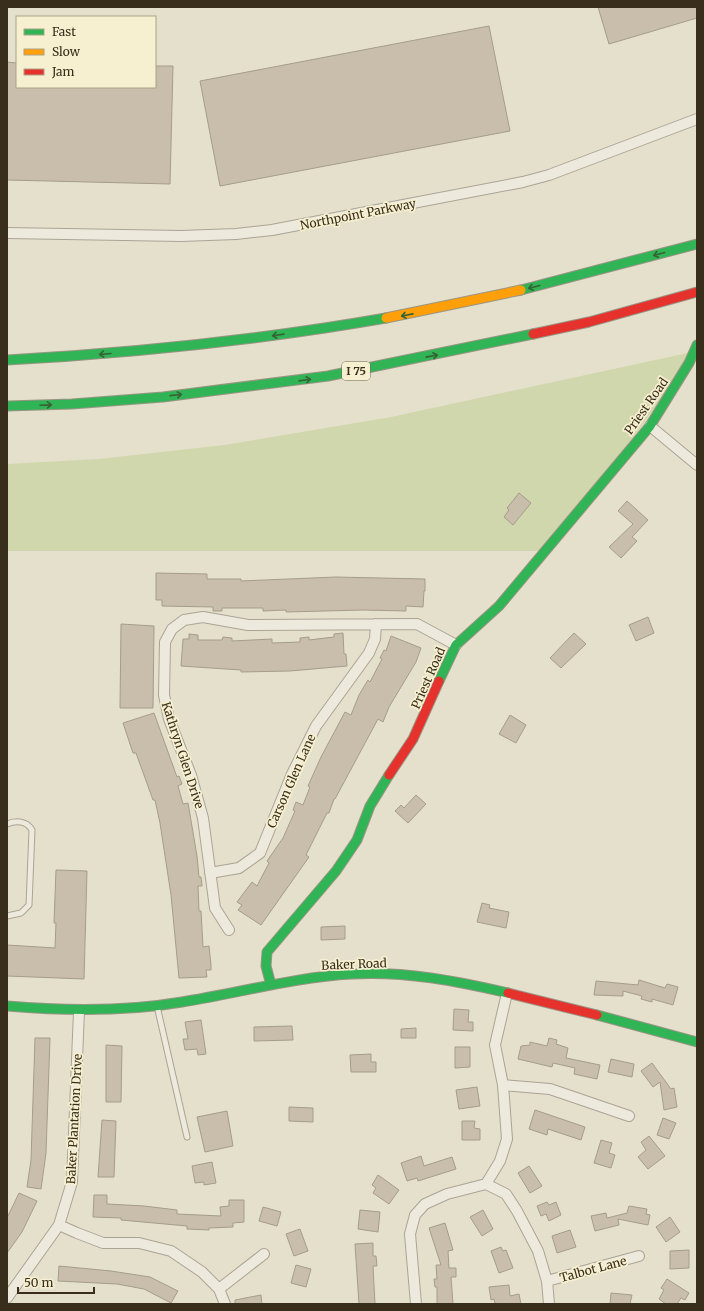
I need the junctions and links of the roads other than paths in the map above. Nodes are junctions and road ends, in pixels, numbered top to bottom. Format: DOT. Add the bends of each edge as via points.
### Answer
graph roads {
  1 [pos="697,119"];
  2 [pos="7,233"];
  3 [pos="697,244"];
  4 [pos="697,292"];
  5 [pos="697,345"];
  6 [pos="7,360"];
  7 [pos="7,406"];
  8 [pos="650,426"];
  9 [pos="697,465"];
  10 [pos="376,624"];
  11 [pos="456,645"];
  12 [pos="7,824"];
  13 [pos="210,873"];
  14 [pos="7,916"];
  15 [pos="229,930"];
  16 [pos="271,985"];
  17 [pos="507,992"];
  18 [pos="156,1005"];
  19 [pos="7,1006"];
  20 [pos="79,1011"];
  21 [pos="697,1042"];
  22 [pos="503,1085"];
  23 [pos="629,1116"];
  24 [pos="187,1137"];
  25 [pos="486,1184"];
  26 [pos="59,1224"];
  27 [pos="264,1254"];
  28 [pos="639,1256"];
  29 [pos="547,1281"];
  30 [pos="219,1290"];
  31 [pos="7,1298"];
  32 [pos="224,1304"];
  33 [pos="416,1304"];
  34 [pos="549,1304"];
  1 -- 2 [label="street, Northpoint Parkway" via="549,175 523,182 272,230 205,236"];
  3 -- 6 [label="main road, one-way" via="498,296 358,324 152,350"];
  7 -- 4 [label="main road, I 75, one-way" via="162,397 328,376 589,322"];
  5 -- 8 [label="main road, Priest Road" via="689,363"];
  8 -- 9 [label="street"];
  8 -- 11 [label="main road, Priest Road" via="499,606"];
  10 -- 11 [label="street, Kathryn Glen Drive" via="417,624"];
  10 -- 13 [label="street, Carson Glen Lane" via="375,639 369,653 316,726 292,774 260,853 239,868"];
  10 -- 13 [label="street, Kathryn Glen Drive" via="248,625 203,617 184,620 172,629 166,642 164,695 169,719 191,775 203,818"];
  11 -- 16 [label="main road, Priest Road" via="413,739 379,789 357,840 336,871 266,952 266,966"];
  12 -- 14 [label="lane" via="23,823 32,830 29,905 21,913"];
  13 -- 15 [label="street, Kathryn Glen Drive" via="215,908"];
  16 -- 17 [label="main road, Baker Road" via="335,975 378,973 463,983"];
  16 -- 18 [label="main road, Baker Road"];
  17 -- 21 [label="main road, Baker Road"];
  17 -- 22 [label="street" via="495,1046"];
  18 -- 20 [label="main road, Baker Road" via="122,1010"];
  18 -- 24 [label="lane"];
  19 -- 20 [label="main road, Baker Road"];
  20 -- 26 [label="street, Baker Plantation Drive" via="72,1182"];
  22 -- 23 [label="street" via="550,1089"];
  22 -- 25 [label="street" via="507,1139 500,1161"];
  25 -- 29 [label="street" via="506,1194 517,1211 538,1251"];
  25 -- 33 [label="street" via="447,1194 425,1204 415,1215 410,1234"];
  26 -- 30 [label="street" via="76,1234 103,1243 139,1243 171,1251 202,1272"];
  26 -- 31 [label="street, Baker Plantation Drive"];
  27 -- 30 [label="street"];
  28 -- 29 [label="street, Talbot Lane"];
  29 -- 34 [label="street"];
  30 -- 32 [label="street"];
}
